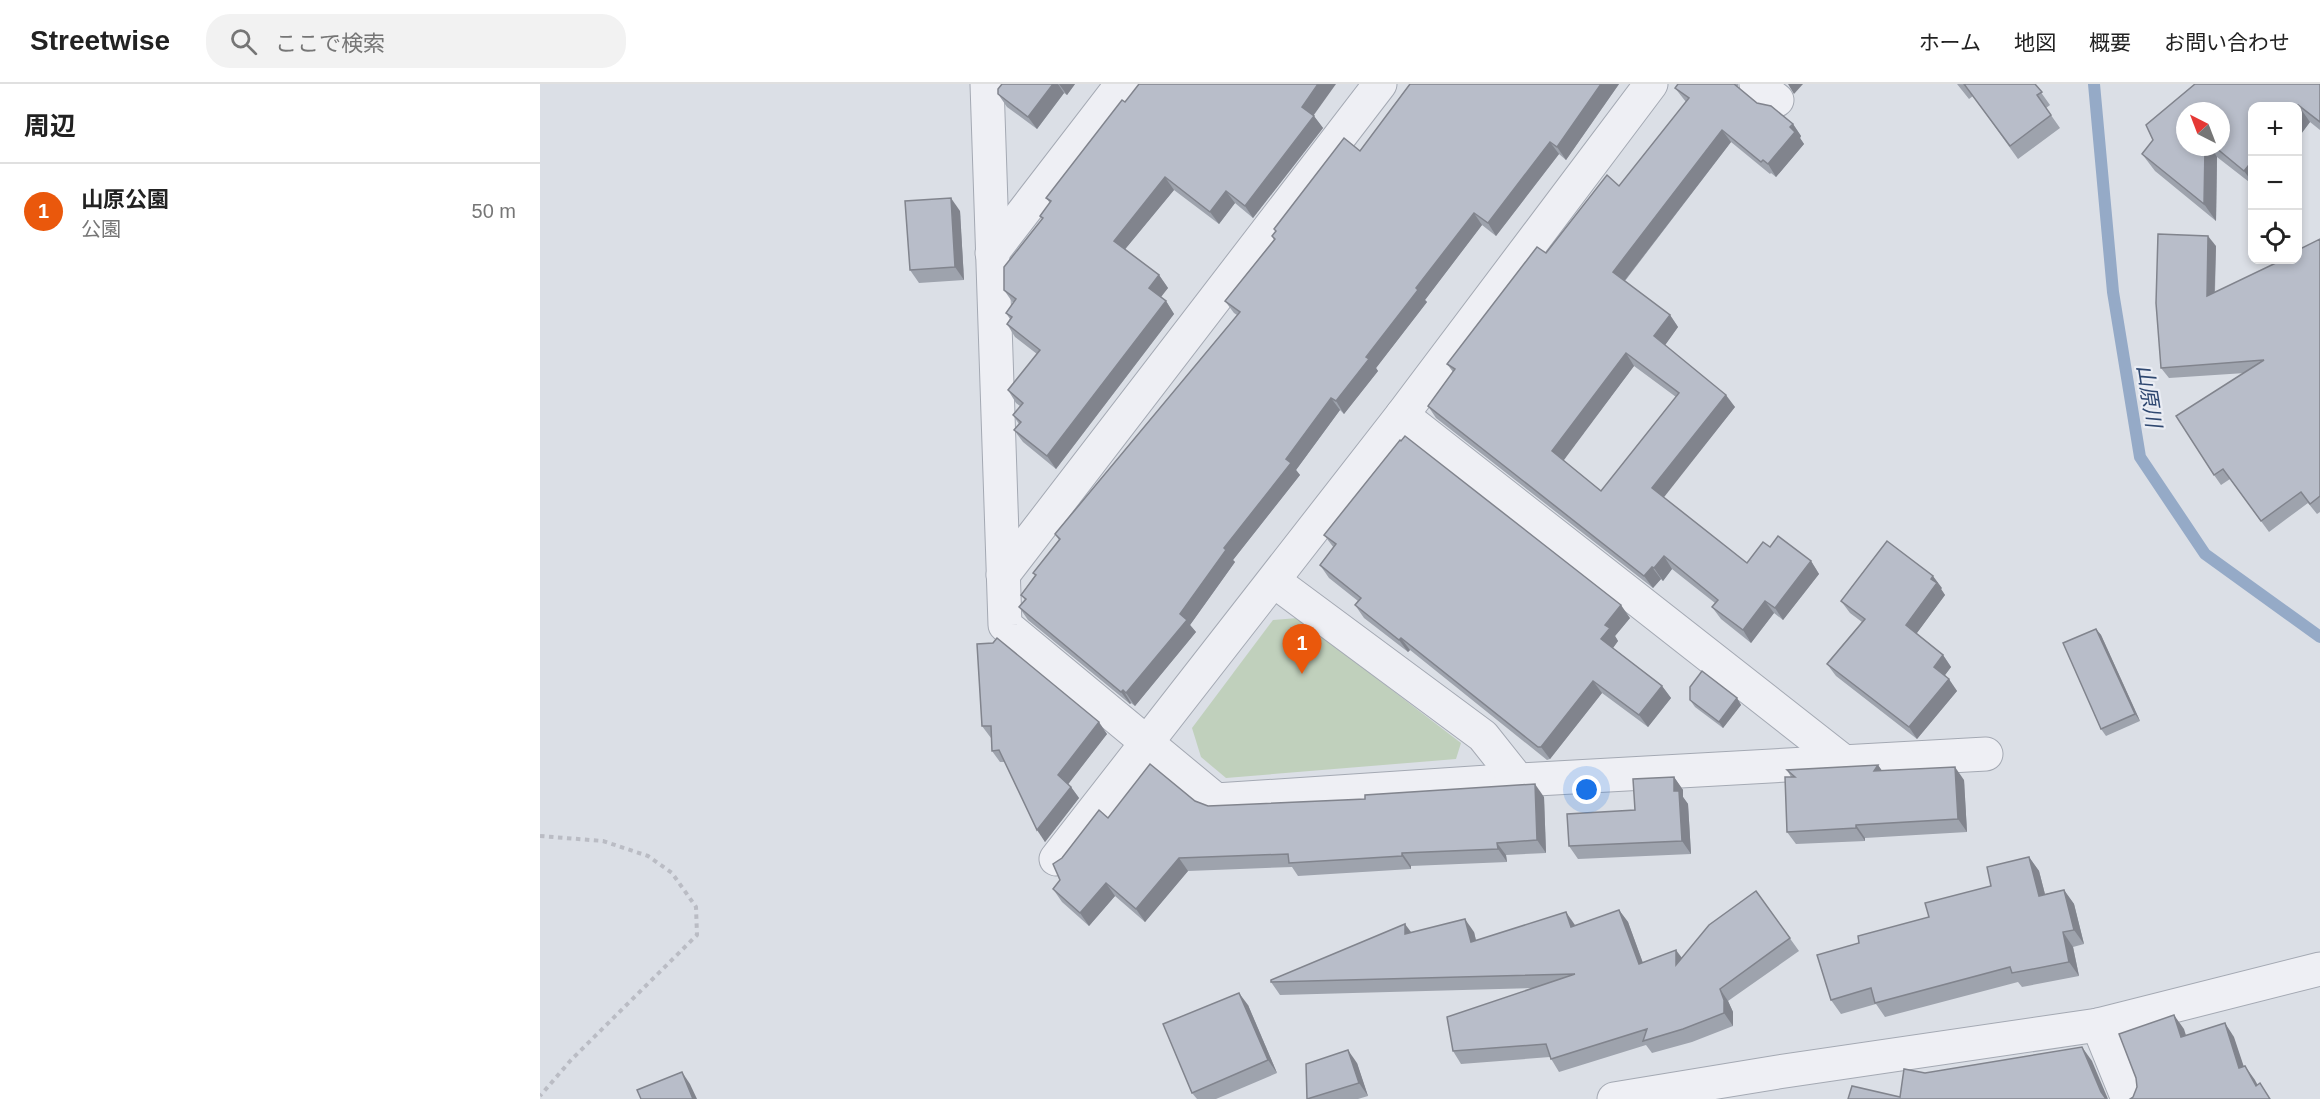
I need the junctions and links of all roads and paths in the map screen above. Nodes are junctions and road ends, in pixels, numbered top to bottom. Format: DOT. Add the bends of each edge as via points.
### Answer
graph roads {
  1 [pos="987,84"];
  2 [pos="1122,84"];
  3 [pos="1380,84"];
  4 [pos="1651,84"];
  5 [pos="992,253"];
  6 [pos="1402,415"];
  7 [pos="1003,575"];
  8 [pos="1274,581"];
  9 [pos="1147,744"];
  10 [pos="1986,754"];
  11 [pos="1843,761"];
  12 [pos="1518,780"];
  13 [pos="540,836"];
  14 [pos="1056,859"];
  15 [pos="2320,969"];
  16 [pos="2098,1025"];
  17 [pos="1774,1085"];
  18 [pos="540,1096"];
  19 [pos="1614,1099"];
  20 [pos="2128,1099"];
  1 -- 5 [label="street"];
  2 -- 5 [label="street"];
  3 -- 7 [label="street"];
  4 -- 6 [label="street"];
  5 -- 7 [label="street"];
  6 -- 8 [label="street"];
  6 -- 11 [label="street"];
  7 -- 9 [label="street" via="1005,626"];
  8 -- 9 [label="street"];
  8 -- 12 [label="street" via="1484,736"];
  9 -- 12 [label="street" via="1216,800"];
  9 -- 14 [label="street"];
  10 -- 11 [label="street"];
  11 -- 12 [label="street"];
  13 -- 18 [label="path" via="603,841 648,855 672,873 696,907 697,935"];
  15 -- 16 [label="street"];
  16 -- 17 [label="street"];
  16 -- 20 [label="street"];
  17 -- 19 [label="street"];
}
